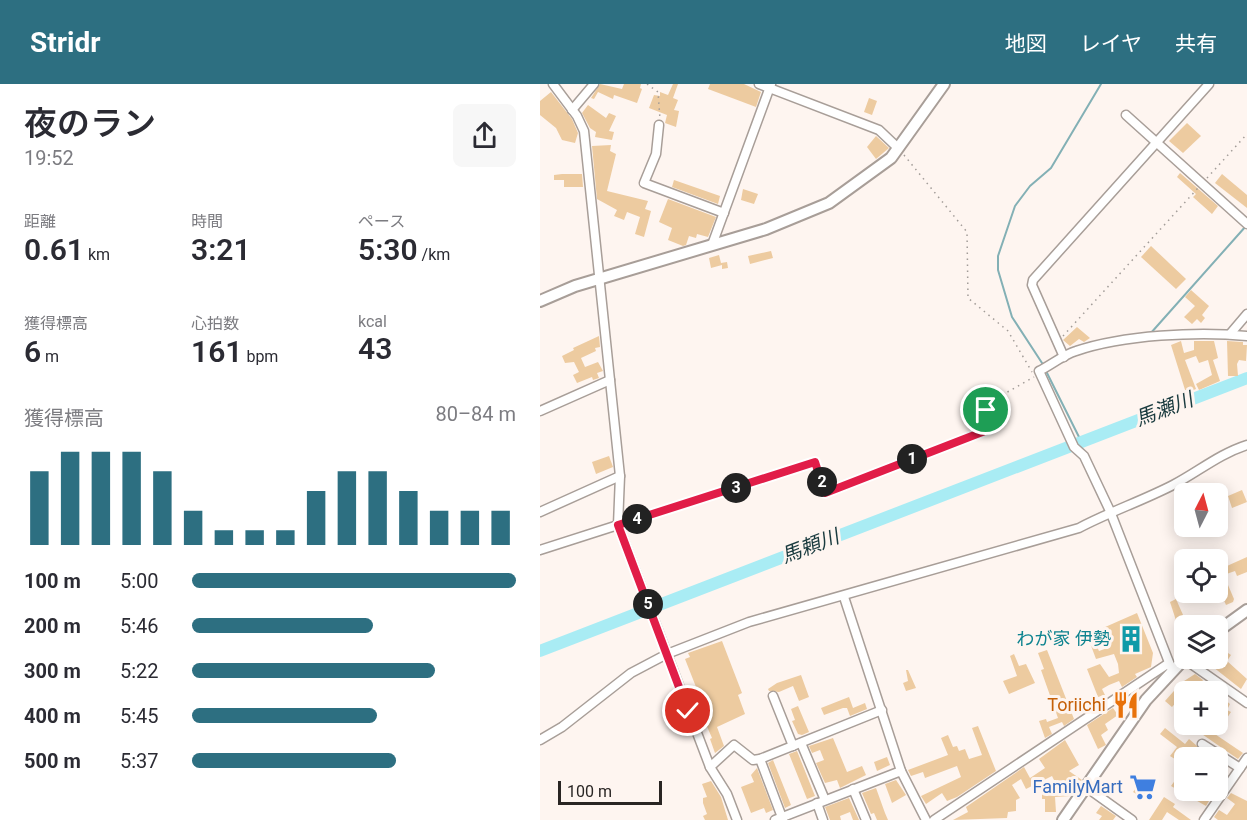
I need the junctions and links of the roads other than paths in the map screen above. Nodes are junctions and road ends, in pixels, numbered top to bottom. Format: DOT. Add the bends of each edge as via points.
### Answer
graph roads {
  1 [pos="553,84"];
  2 [pos="594,84"];
  3 [pos="759,84"];
  4 [pos="944,84"];
  5 [pos="1209,84"];
  6 [pos="770,86"];
  7 [pos="573,110"];
  8 [pos="1126,116"];
  9 [pos="659,125"];
  10 [pos="1156,142"];
  11 [pos="898,148"];
  12 [pos="724,213"];
  13 [pos="1247,224"];
  14 [pos="712,245"];
  15 [pos="600,278"];
  16 [pos="540,301"];
  17 [pos="1247,314"];
  18 [pos="1230,334"];
  19 [pos="1247,336"];
  20 [pos="1064,357"];
  21 [pos="610,380"];
  22 [pos="540,411"];
  23 [pos="1247,445"];
  24 [pos="620,476"];
  25 [pos="1110,511"];
  26 [pos="540,512"];
  27 [pos="618,525"];
  28 [pos="540,550"];
  29 [pos="844,597"];
  30 [pos="1247,610"];
  31 [pos="1228,624"];
  32 [pos="667,654"];
  33 [pos="1174,665"];
  34 [pos="1171,667"];
  35 [pos="1198,669"];
  36 [pos="773,696"];
  37 [pos="1247,703"];
  38 [pos="882,710"];
  39 [pos="540,740"];
  40 [pos="797,744"];
  41 [pos="1202,744"];
  42 [pos="760,759"];
  43 [pos="1245,763"];
  44 [pos="710,767"];
  45 [pos="901,771"];
  46 [pos="1086,787"];
  47 [pos="853,789"];
  48 [pos="821,802"];
  49 [pos="780,819"];
  50 [pos="737,820"];
  51 [pos="823,820"];
  52 [pos="866,820"];
  53 [pos="926,820"];
  54 [pos="934,820"];
  55 [pos="1063,820"];
  56 [pos="1132,820"];
  57 [pos="1205,820"];
  1 -- 7 [label="street"];
  2 -- 7 [label="street"];
  3 -- 6 [label="street"];
  4 -- 11 [label="street"];
  5 -- 10 [label="street"];
  6 -- 11 [label="street" via="879,130"];
  6 -- 12 [label="street"];
  7 -- 15 [label="street" via="584,131"];
  8 -- 10 [label="street"];
  9 -- 12 [label="street" via="656,154 644,183"];
  10 -- 13 [label="street"];
  10 -- 20 [label="street" via="1033,280"];
  11 -- 14 [label="street" via="872,174 829,203 773,227"];
  12 -- 14 [label="street"];
  14 -- 15 [label="street"];
  15 -- 16 [label="street"];
  15 -- 21 [label="street"];
  17 -- 18 [label="street"];
  18 -- 19 [label="street"];
  18 -- 20 [label="street" via="1211,332 1121,342 1075,351"];
  20 -- 25 [label="street" via="1039,371 1074,447 1084,456"];
  21 -- 22 [label="street"];
  21 -- 24 [label="street"];
  23 -- 25 [label="street" via="1214,459 1173,485"];
  24 -- 26 [label="street"];
  24 -- 27 [label="street"];
  25 -- 29 [label="street" via="1079,528 1046,539"];
  25 -- 34 [label="street"];
  27 -- 28 [label="street"];
  27 -- 32 [label="street"];
  29 -- 32 [label="street" via="749,622"];
  29 -- 38 [label="street"];
  30 -- 31 [label="street"];
  32 -- 39 [label="street" via="631,673"];
  32 -- 44 [label="street"];
  33 -- 34 [label="street"];
  34 -- 46 [label="street"];
  34 -- 54 [label="street"];
  35 -- 37 [label="street"];
  36 -- 40 [label="street"];
  38 -- 40 [label="street"];
  38 -- 45 [label="street"];
  40 -- 42 [label="street"];
  40 -- 48 [label="street"];
  41 -- 43 [label="street"];
  42 -- 44 [label="street" via="753,760 734,745"];
  42 -- 49 [label="street"];
  43 -- 57 [label="street"];
  44 -- 50 [label="street"];
  45 -- 47 [label="street"];
  45 -- 53 [label="street"];
  46 -- 55 [label="street"];
  46 -- 56 [label="street"];
  47 -- 48 [label="street"];
  47 -- 52 [label="street"];
  48 -- 49 [label="street"];
  48 -- 51 [label="street"];
}
